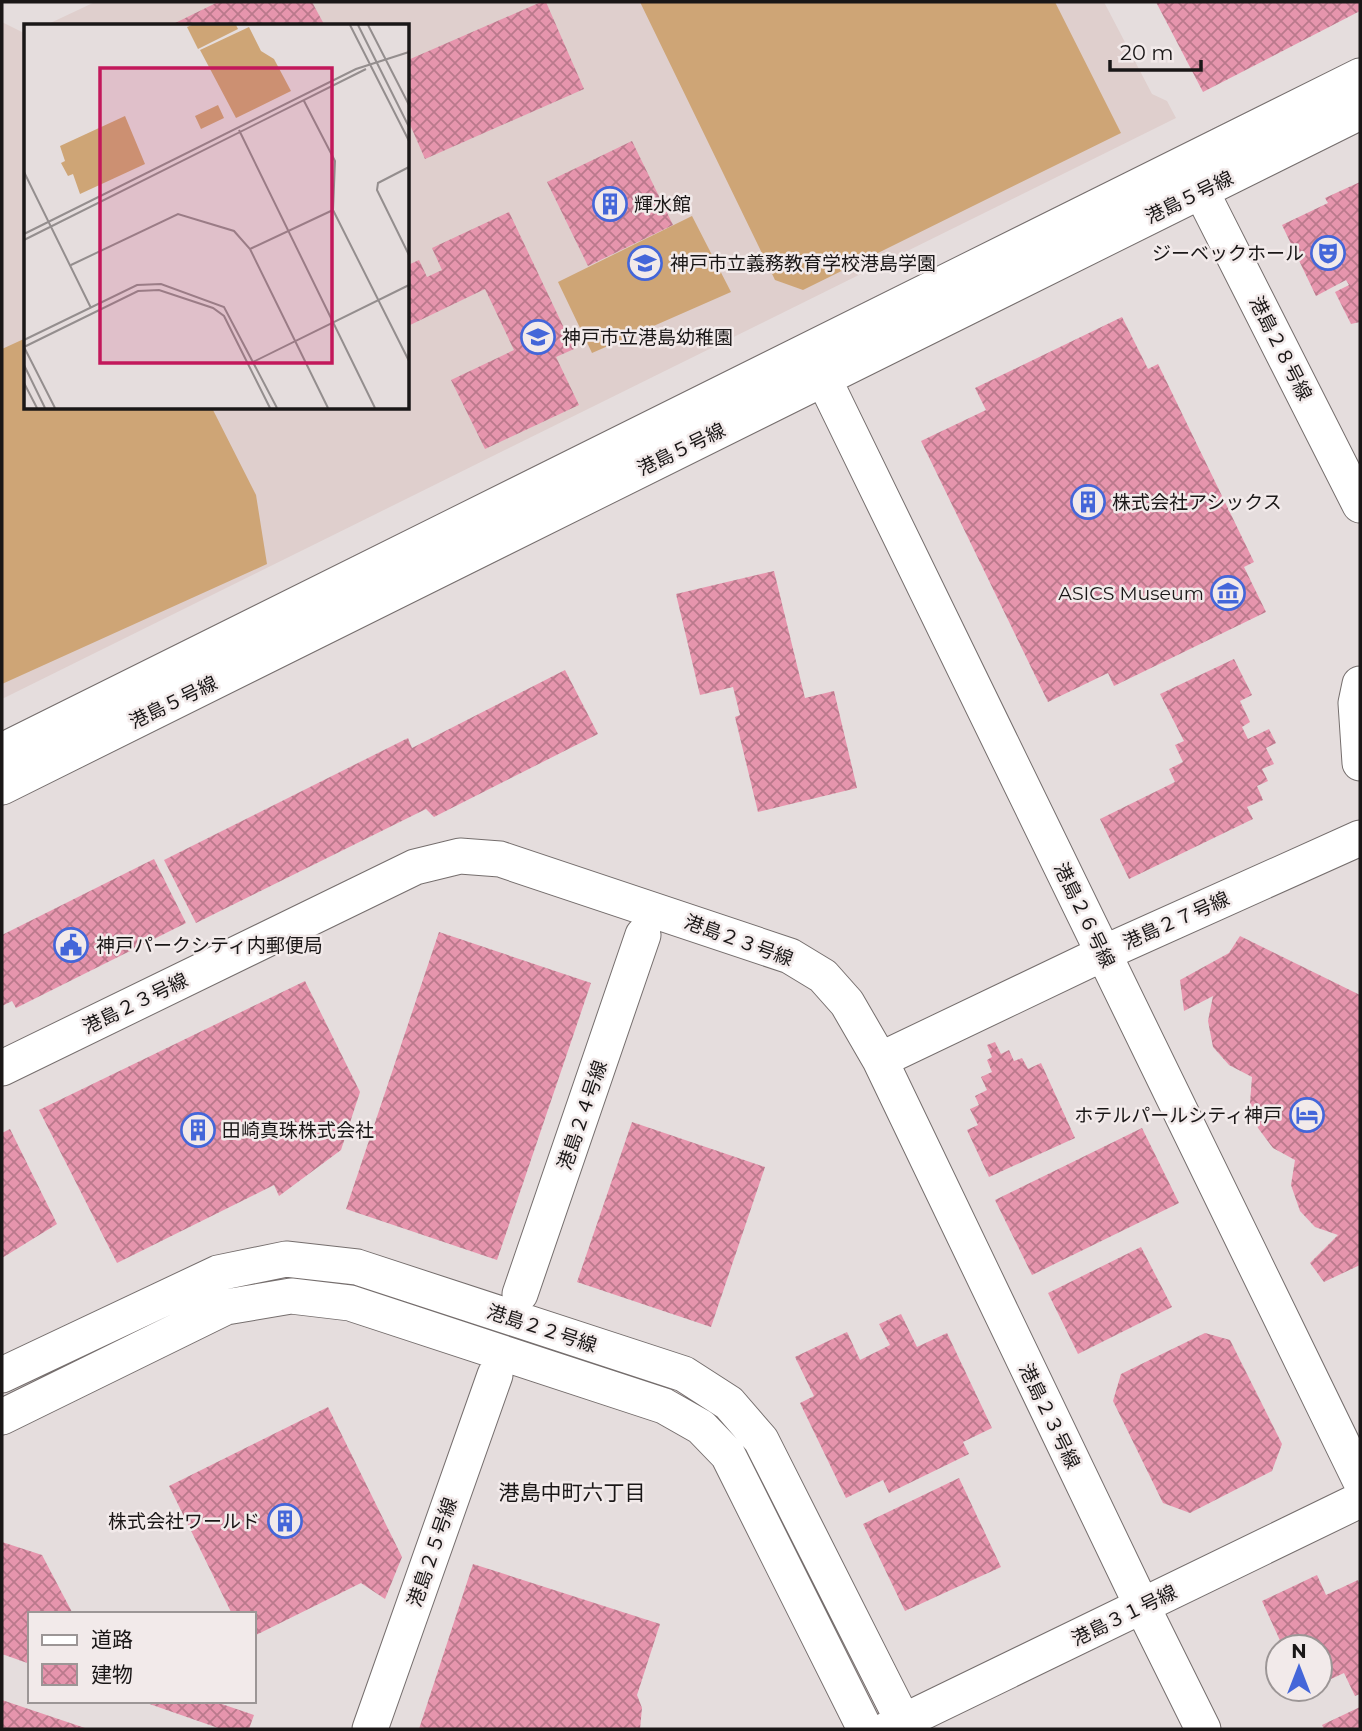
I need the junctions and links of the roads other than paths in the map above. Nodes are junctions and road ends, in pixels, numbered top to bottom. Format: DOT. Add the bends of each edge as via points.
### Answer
graph roads {
  1 [pos="1360,76"];
  2 [pos="1360,112"];
  3 [pos="1201,191"];
  4 [pos="817,365"];
  5 [pos="1360,505"];
  6 [pos="1360,684"];
  7 [pos="2,751"];
  8 [pos="1360,763"];
  9 [pos="2,787"];
  10 [pos="1360,838"];
  11 [pos="643,935"];
  12 [pos="1104,953"];
  13 [pos="880,1060"];
  14 [pos="2,1068"];
  15 [pos="520,1294"];
  16 [pos="2,1375"];
  17 [pos="495,1375"];
  18 [pos="2,1417"];
  19 [pos="1360,1480"];
  20 [pos="1360,1500"];
  21 [pos="1142,1606"];
  22 [pos="899,1727"];
  23 [pos="370,1729"];
  24 [pos="865,1729"];
  25 [pos="1203,1729"];
  1 -- 4 [label="street, 港島５号線"];
  2 -- 3 [label="street, 港島５号線"];
  3 -- 4 [label="street, 港島５号線"];
  3 -- 5 [label="street, 港島２８号線"];
  4 -- 7 [label="street, 港島５号線"];
  4 -- 9 [label="street, 港島５号線"];
  4 -- 12 [label="street, 港島２６号線"];
  6 -- 8 [label="street" via="1356,703"];
  10 -- 12 [label="street, 港島２７号線"];
  11 -- 15 [label="street, 港島２４号線"];
  12 -- 13 [label="street, 港島２７号線"];
  12 -- 19 [label="street, 港島２６号線"];
  13 -- 14 [label="street, 港島２３号線" via="847,1003 823,976 790,956 500,859 460,856 415,867"];
  13 -- 21 [label="street, 港島２３号線"];
  16 -- 22 [label="street, 港島２２号線" via="218,1273 286,1259 357,1267 684,1374 729,1403 761,1440"];
  17 -- 23 [label="street, 港島２５号線"];
  18 -- 24 [label="street, 港島２２号線" via="226,1307 291,1296 350,1303 664,1406 701,1427 728,1455"];
  20 -- 21 [label="street, 港島３１号線"];
  21 -- 22 [label="street, 港島３１号線"];
  21 -- 25 [label="street, 港島２３号線"];
}
